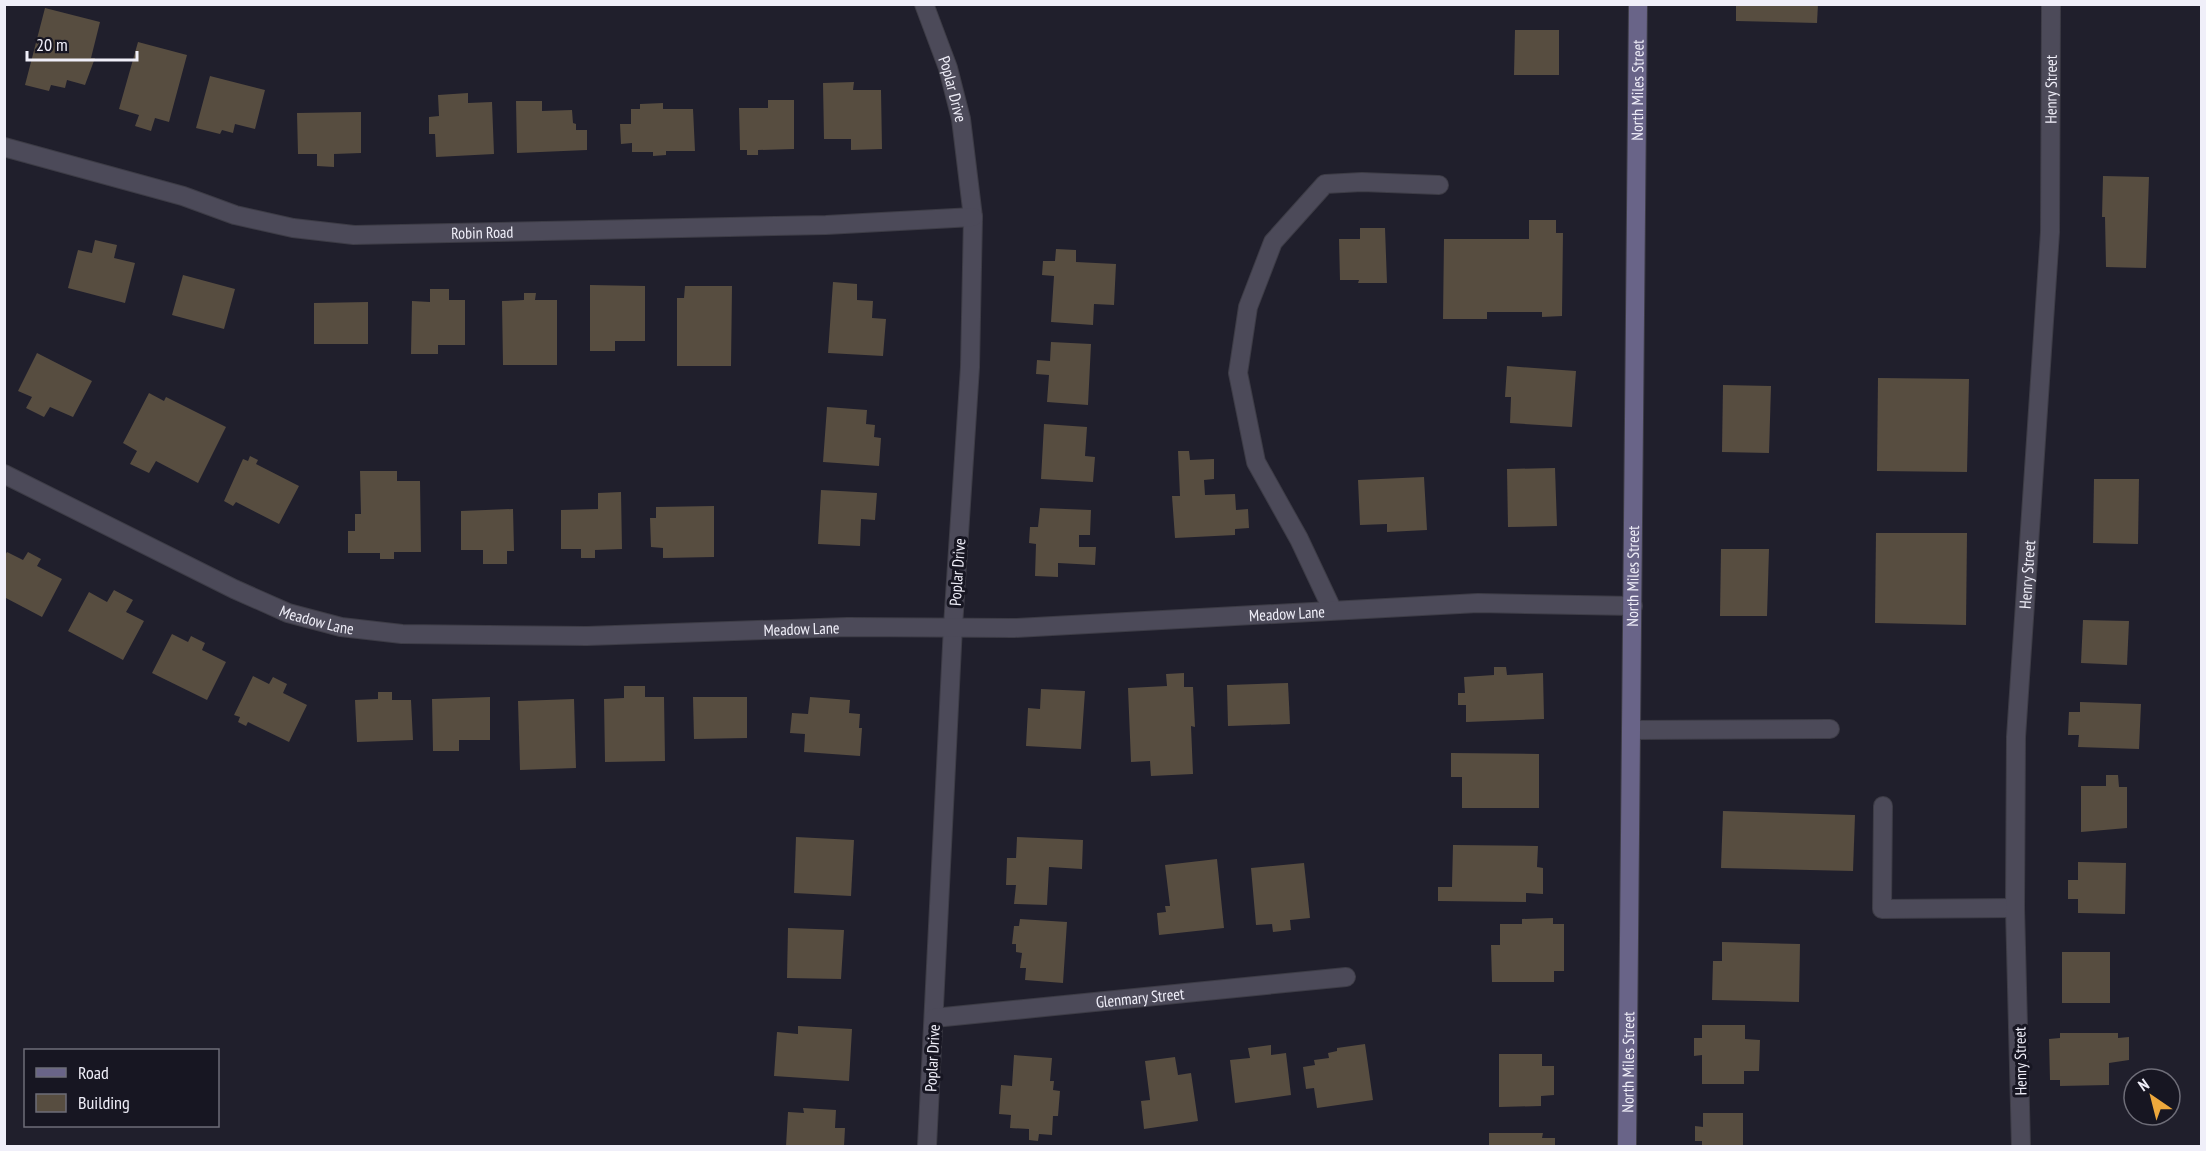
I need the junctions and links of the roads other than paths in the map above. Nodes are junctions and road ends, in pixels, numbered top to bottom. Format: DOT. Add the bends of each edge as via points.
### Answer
graph roads {
  1 [pos="924,4"];
  2 [pos="1638,4"];
  3 [pos="2051,4"];
  4 [pos="4,147"];
  5 [pos="1439,185"];
  6 [pos="973,217"];
  7 [pos="4,474"];
  8 [pos="1633,606"];
  9 [pos="1332,609"];
  10 [pos="954,626"];
  11 [pos="1830,729"];
  12 [pos="1631,730"];
  13 [pos="1883,806"];
  14 [pos="2015,908"];
  15 [pos="1346,977"];
  16 [pos="934,1018"];
  17 [pos="927,1146"];
  18 [pos="1627,1146"];
  19 [pos="2021,1146"];
  1 -- 6 [label="street, Poplar Drive" via="948,68 961,119"];
  2 -- 8 [label="main road, North Miles Street"];
  3 -- 14 [label="street, Henry Street" via="2050,232 2016,736"];
  4 -- 6 [label="street, Robin Road" via="183,196 234,214 293,228 354,235 826,225"];
  5 -- 9 [label="street" via="1325,184 1273,242 1248,307 1238,373 1256,462"];
  6 -- 10 [label="street, Poplar Drive" via="970,367"];
  7 -- 10 [label="street, Meadow Lane" via="234,589 288,613 341,627 402,634 587,636"];
  8 -- 9 [label="street, Meadow Lane" via="1478,603"];
  8 -- 12 [label="main road, North Miles Street"];
  9 -- 10 [label="street, Meadow Lane" via="1014,628"];
  10 -- 16 [label="street, Poplar Drive"];
  11 -- 12 [label="street"];
  12 -- 18 [label="main road, North Miles Street"];
  13 -- 14 [label="street" via="1882,909"];
  14 -- 19 [label="street, Henry Street"];
  15 -- 16 [label="street, Glenmary Street"];
  16 -- 17 [label="street, Poplar Drive"];
}
